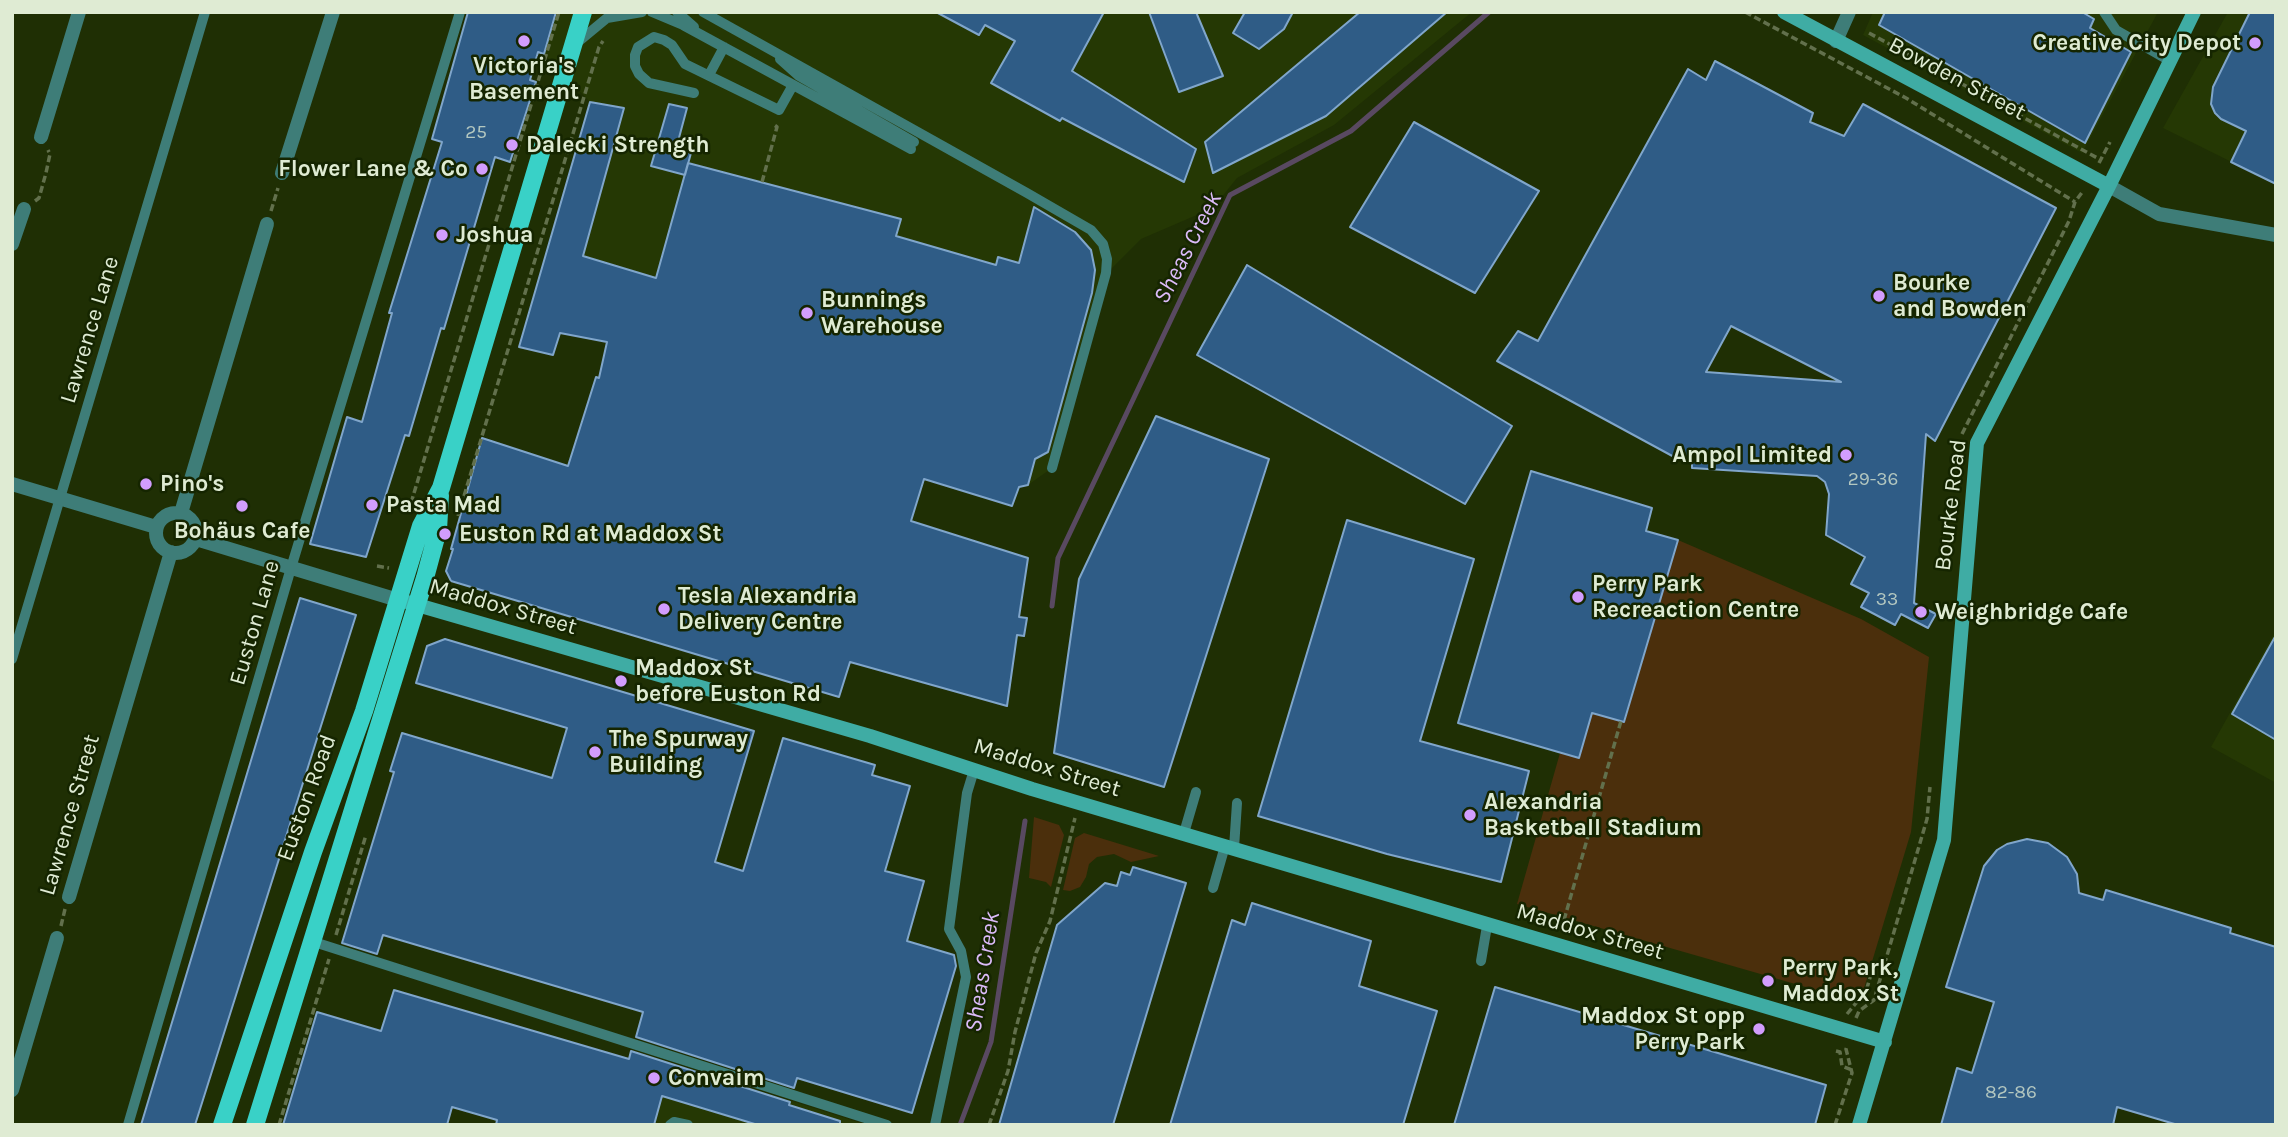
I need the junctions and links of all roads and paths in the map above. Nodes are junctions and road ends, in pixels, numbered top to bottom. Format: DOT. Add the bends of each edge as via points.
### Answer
graph roads {
  1 [pos="79,12"];
  2 [pos="205,12"];
  3 [pos="333,12"];
  4 [pos="460,12"];
  5 [pos="559,12"];
  6 [pos="642,12"];
  7 [pos="652,12"];
  8 [pos="677,12"];
  9 [pos="703,12"];
  10 [pos="1745,12"];
  11 [pos="1784,12"];
  12 [pos="1850,12"];
  13 [pos="2104,12"];
  14 [pos="2194,12"];
  15 [pos="582,16"];
  16 [pos="1869,33"];
  17 [pos="608,35"];
  18 [pos="701,35"];
  19 [pos="1836,41"];
  20 [pos="724,47"];
  21 [pos="572,49"];
  22 [pos="770,49"];
  23 [pos="2170,61"];
  24 [pos="709,75"];
  25 [pos="793,85"];
  26 [pos="694,93"];
  27 [pos="41,138"];
  28 [pos="2101,160"];
  29 [pos="282,173"];
  30 [pos="2109,186"];
  31 [pos="2075,202"];
  32 [pos="24,209"];
  33 [pos="267,224"];
  34 [pos="2276,235"];
  35 [pos="12,244"];
  36 [pos="1052,468"];
  37 [pos="12,484"];
  38 [pos="441,488"];
  39 [pos="60,499"];
  40 [pos="181,513"];
  41 [pos="408,515"];
  42 [pos="156,527"];
  43 [pos="455,528"];
  44 [pos="195,540"];
  45 [pos="171,552"];
  46 [pos="377,566"];
  47 [pos="291,568"];
  48 [pos="392,568"];
  49 [pos="398,600"];
  50 [pos="416,605"];
  51 [pos="12,659"];
  52 [pos="1621,721"];
  53 [pos="974,770"];
  54 [pos="1196,792"];
  55 [pos="1078,803"];
  56 [pos="1237,803"];
  57 [pos="1927,819"];
  58 [pos="366,833"];
  59 [pos="1184,834"];
  60 [pos="1230,847"];
  61 [pos="1213,888"];
  62 [pos="69,897"];
  63 [pos="1564,920"];
  64 [pos="1486,926"];
  65 [pos="57,938"];
  66 [pos="311,941"];
  67 [pos="332,948"];
  68 [pos="1480,961"];
  69 [pos="1873,968"];
  70 [pos="1846,1016"];
  71 [pos="1852,1033"];
  72 [pos="1885,1042"];
  73 [pos="1836,1051"];
  74 [pos="1852,1070"];
  75 [pos="12,1090"];
  76 [pos="128,1125"];
  77 [pos="222,1125"];
  78 [pos="256,1125"];
  79 [pos="279,1125"];
  80 [pos="670,1125"];
  81 [pos="688,1125"];
  82 [pos="887,1125"];
  83 [pos="934,1125"];
  84 [pos="989,1125"];
  85 [pos="1835,1125"];
  86 [pos="1859,1125"];
  1 -- 27 [label="street"];
  2 -- 39 [label="lane, Lawrence Lane"];
  3 -- 29 [label="street"];
  4 -- 47 [label="lane, Euston Lane"];
  5 -- 41 [label="path"];
  6 -- 21 [label="lane" via="607,18"];
  7 -- 18 [label="lane"];
  8 -- 18 [label="lane"];
  9 -- 22 [label="lane"];
  10 -- 31 [label="path" via="1906,98"];
  11 -- 19 [label="street, Bowden Street"];
  12 -- 19 [label="street"];
  13 -- 23 [label="lane" via="2116,30"];
  14 -- 23 [label="street, Bourke Road"];
  15 -- 21 [label="main road, Euston Road"];
  16 -- 28 [label="path, Bowden Street"];
  17 -- 43 [label="path" via="599,47"];
  18 -- 20 [label="lane"];
  19 -- 30 [label="street, Bowden Street"];
  20 -- 24 [label="lane"];
  20 -- 25 [label="lane"];
  21 -- 38 [label="main road, Euston Road"];
  22 -- 25 [label="lane" via="799,76 913,146"];
  22 -- 36 [label="lane" via="1091,230 1103,244 1106,273"];
  23 -- 30 [label="street, Bourke Road"];
  24 -- 25 [label="lane" via="779,110"];
  24 -- 26 [label="lane" via="685,64 664,40 654,37 638,47 635,66 649,83"];
  27 -- 32 [label="path" via="50,154 46,173 39,198"];
  29 -- 33 [label="path"];
  30 -- 34 [label="street" via="2159,214"];
  30 -- 72 [label="street, Bourke Road" via="1977,443 1944,840"];
  32 -- 35 [label="street"];
  33 -- 40 [label="street"];
  37 -- 39 [label="street"];
  38 -- 49 [label="main road, Euston Road" via="421,526"];
  38 -- 50 [label="main road, Euston Road" via="438,530"];
  39 -- 42 [label="street"];
  39 -- 51 [label="lane, Lawrence Lane"];
  40 -- 42 [label="street" via="163,517"];
  40 -- 44 [label="street" via="194,523"];
  42 -- 45 [label="street" via="160,545"];
  44 -- 45 [label="street" via="182,552"];
  44 -- 47 [label="street, Maddox Street"];
  45 -- 62 [label="street, Lawrence Street"];
  46 -- 48 [label="path"];
  47 -- 49 [label="street, Maddox Street"];
  47 -- 76 [label="lane, Euston Lane"];
  49 -- 50 [label="street, Maddox Street"];
  49 -- 77 [label="main road, Euston Road"];
  50 -- 53 [label="street, Maddox Street"];
  50 -- 66 [label="main road, Euston Road"];
  52 -- 63 [label="path"];
  53 -- 55 [label="street, Maddox Street"];
  53 -- 83 [label="lane" via="949,929 961,951 966,977"];
  54 -- 59 [label="lane"];
  55 -- 59 [label="street, Maddox Street"];
  55 -- 84 [label="path" via="1050,921 1036,953 1008,1071"];
  56 -- 60 [label="lane"];
  57 -- 71 [label="path" via="1874,1000 1859,1011"];
  58 -- 67 [label="path"];
  59 -- 60 [label="street, Maddox Street"];
  60 -- 61 [label="lane"];
  60 -- 64 [label="street, Maddox Street"];
  62 -- 65 [label="path, Lawrence Street"];
  64 -- 68 [label="lane"];
  64 -- 71 [label="street, Maddox Street"];
  65 -- 75 [label="street"];
  66 -- 67 [label="lane"];
  66 -- 78 [label="main road, Euston Road"];
  67 -- 79 [label="path"];
  67 -- 82 [label="lane"];
  69 -- 70 [label="path" via="1866,991"];
  71 -- 72 [label="street, Maddox Street"];
  71 -- 74 [label="path" via="1846,1049"];
  72 -- 86 [label="street, Bourke Road"];
  73 -- 74 [label="path" via="1842,1066"];
  74 -- 85 [label="path"];
  80 -- 81 [label="lane"];
}
